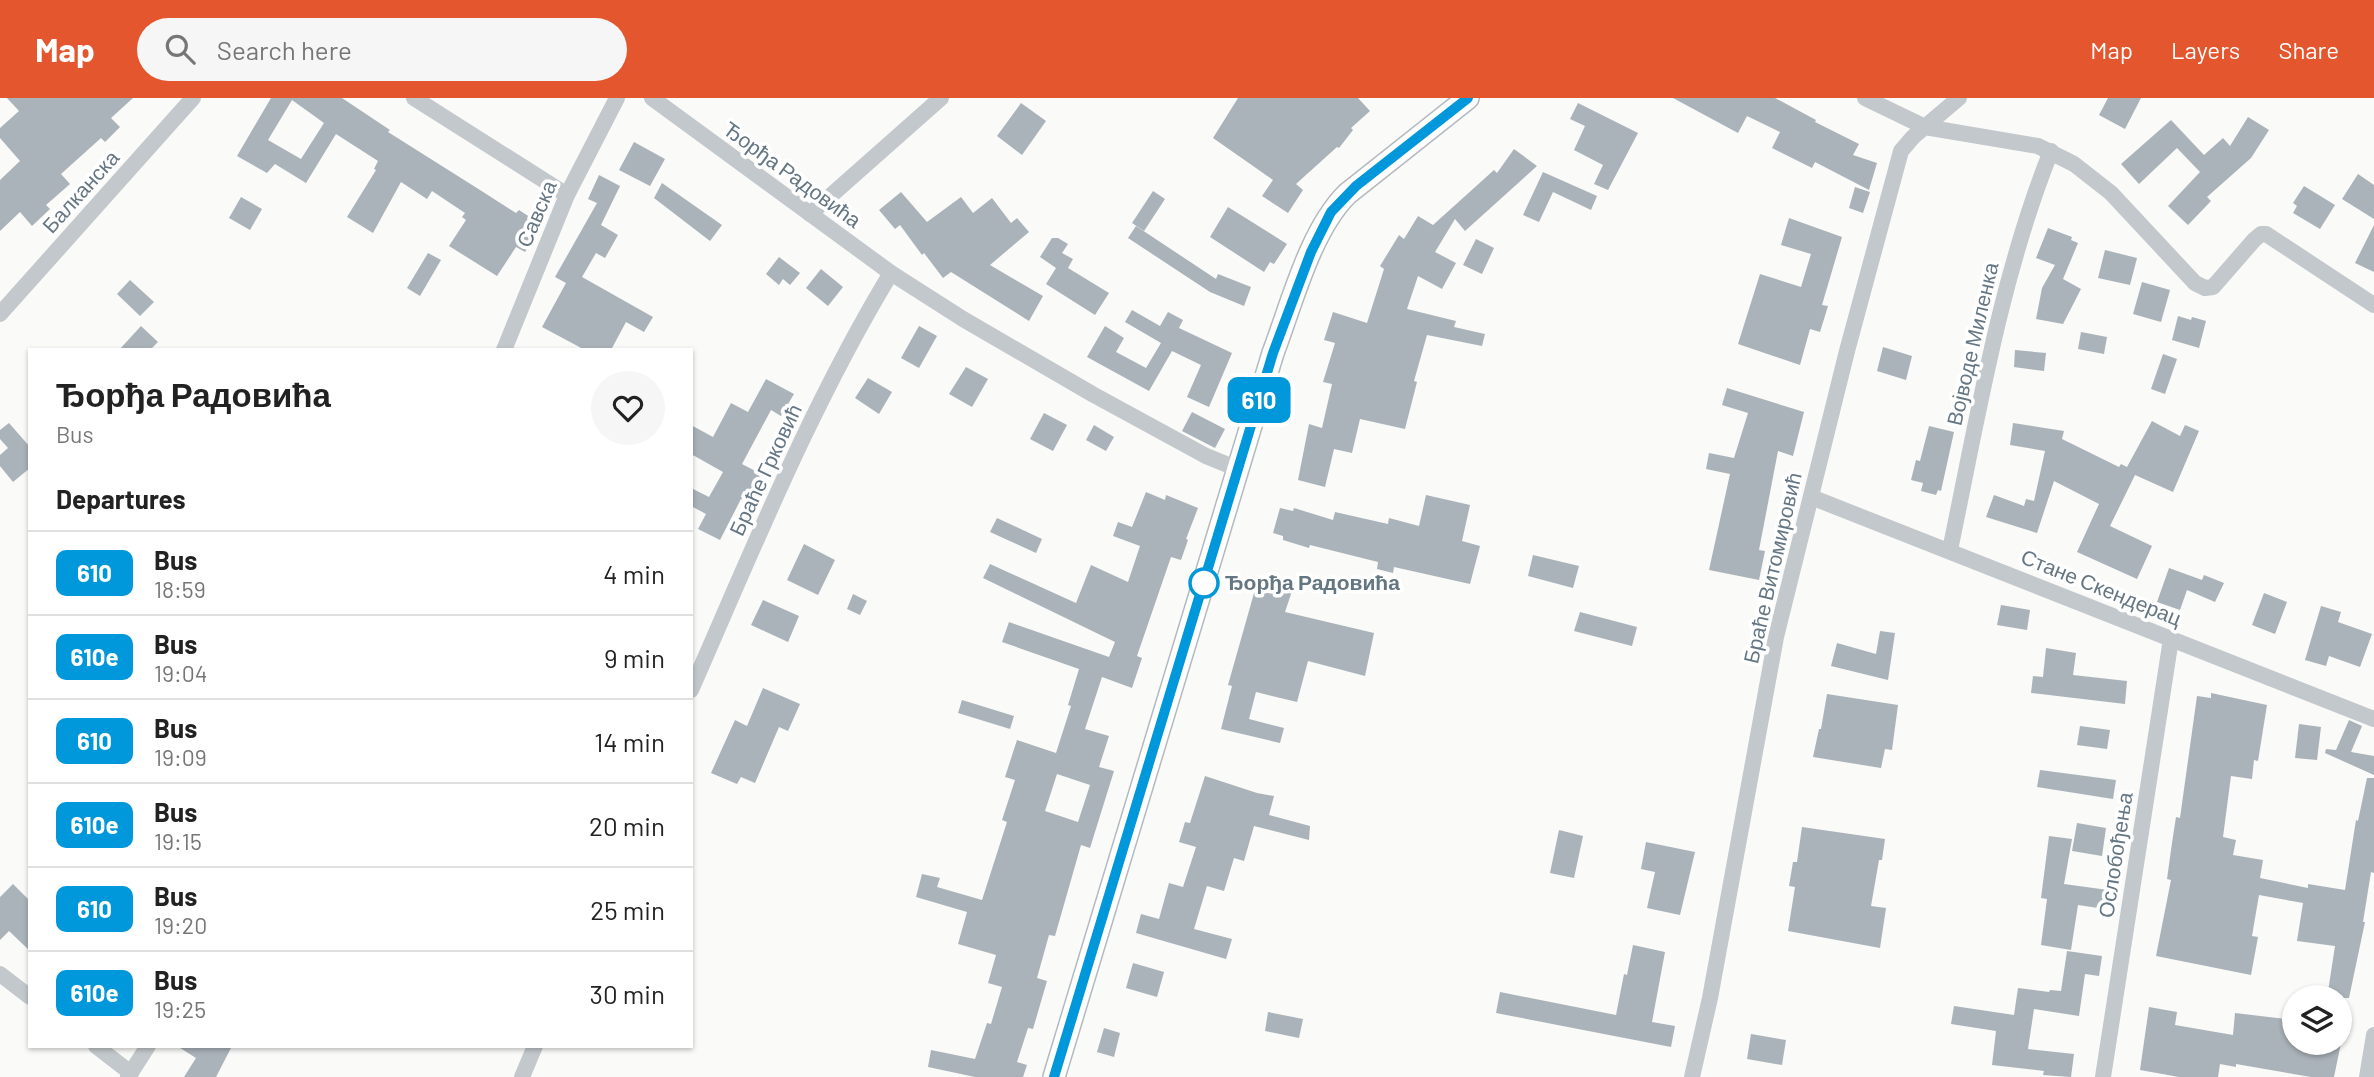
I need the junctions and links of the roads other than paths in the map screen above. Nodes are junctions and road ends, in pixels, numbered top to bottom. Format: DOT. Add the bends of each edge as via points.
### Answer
graph roads {
  1 [pos="193,98"];
  2 [pos="414,98"];
  3 [pos="617,98"];
  4 [pos="652,98"];
  5 [pos="941,98"];
  6 [pos="1468,98"];
  7 [pos="1866,98"];
  8 [pos="1959,98"];
  9 [pos="1925,127"];
  10 [pos="2051,151"];
  11 [pos="567,195"];
  12 [pos="810,214"];
  13 [pos="891,273"];
  14 [pos="2374,305"];
  15 [pos="0,314"];
  16 [pos="505,348"];
  17 [pos="1238,469"];
  18 [pos="1811,497"];
  19 [pos="1950,550"];
  20 [pos="2171,639"];
  21 [pos="693,685"];
  22 [pos="2374,719"];
  23 [pos="0,974"];
  24 [pos="28,995"];
  25 [pos="2374,1035"];
  26 [pos="98,1048"];
  27 [pos="147,1048"];
  28 [pos="534,1048"];
  29 [pos="129,1075"];
  30 [pos="522,1077"];
  31 [pos="1054,1077"];
  32 [pos="1692,1077"];
  33 [pos="2103,1077"];
  34 [pos="2367,1077"];
  1 -- 15 [label="street, Балканска"];
  2 -- 11 [label="street"];
  3 -- 11 [label="street, Савска"];
  4 -- 12 [label="street, Ђорђа Радовића"];
  5 -- 12 [label="street"];
  6 -- 17 [label="street" via="1356,186 1331,212 1273,353"];
  7 -- 9 [label="street"];
  8 -- 9 [label="street, Браће Витомировић"];
  9 -- 10 [label="street"];
  9 -- 18 [label="street, Браће Витомировић" via="1901,151"];
  10 -- 14 [label="street" via="2111,193 2194,283 2213,287 2253,240 2266,234"];
  10 -- 19 [label="street, Војводе Миленка" via="2020,237 1989,358"];
  11 -- 16 [label="street, Савска"];
  12 -- 13 [label="street, Ђорђа Радовића"];
  13 -- 17 [label="street, Ђорђа Радовића" via="1094,396"];
  13 -- 21 [label="street, Браће Грковић" via="845,350"];
  17 -- 31 [label="street"];
  18 -- 19 [label="street, Стане Скендерац"];
  18 -- 32 [label="street, Браће Витомировић" via="1776,637"];
  19 -- 20 [label="street, Стане Скендерац"];
  20 -- 22 [label="street, Стане Скендерац"];
  20 -- 33 [label="street, Ослобођења"];
  23 -- 24 [label="street"];
  25 -- 34 [label="street"];
  26 -- 29 [label="street"];
  27 -- 29 [label="street"];
  28 -- 30 [label="street"];
}
